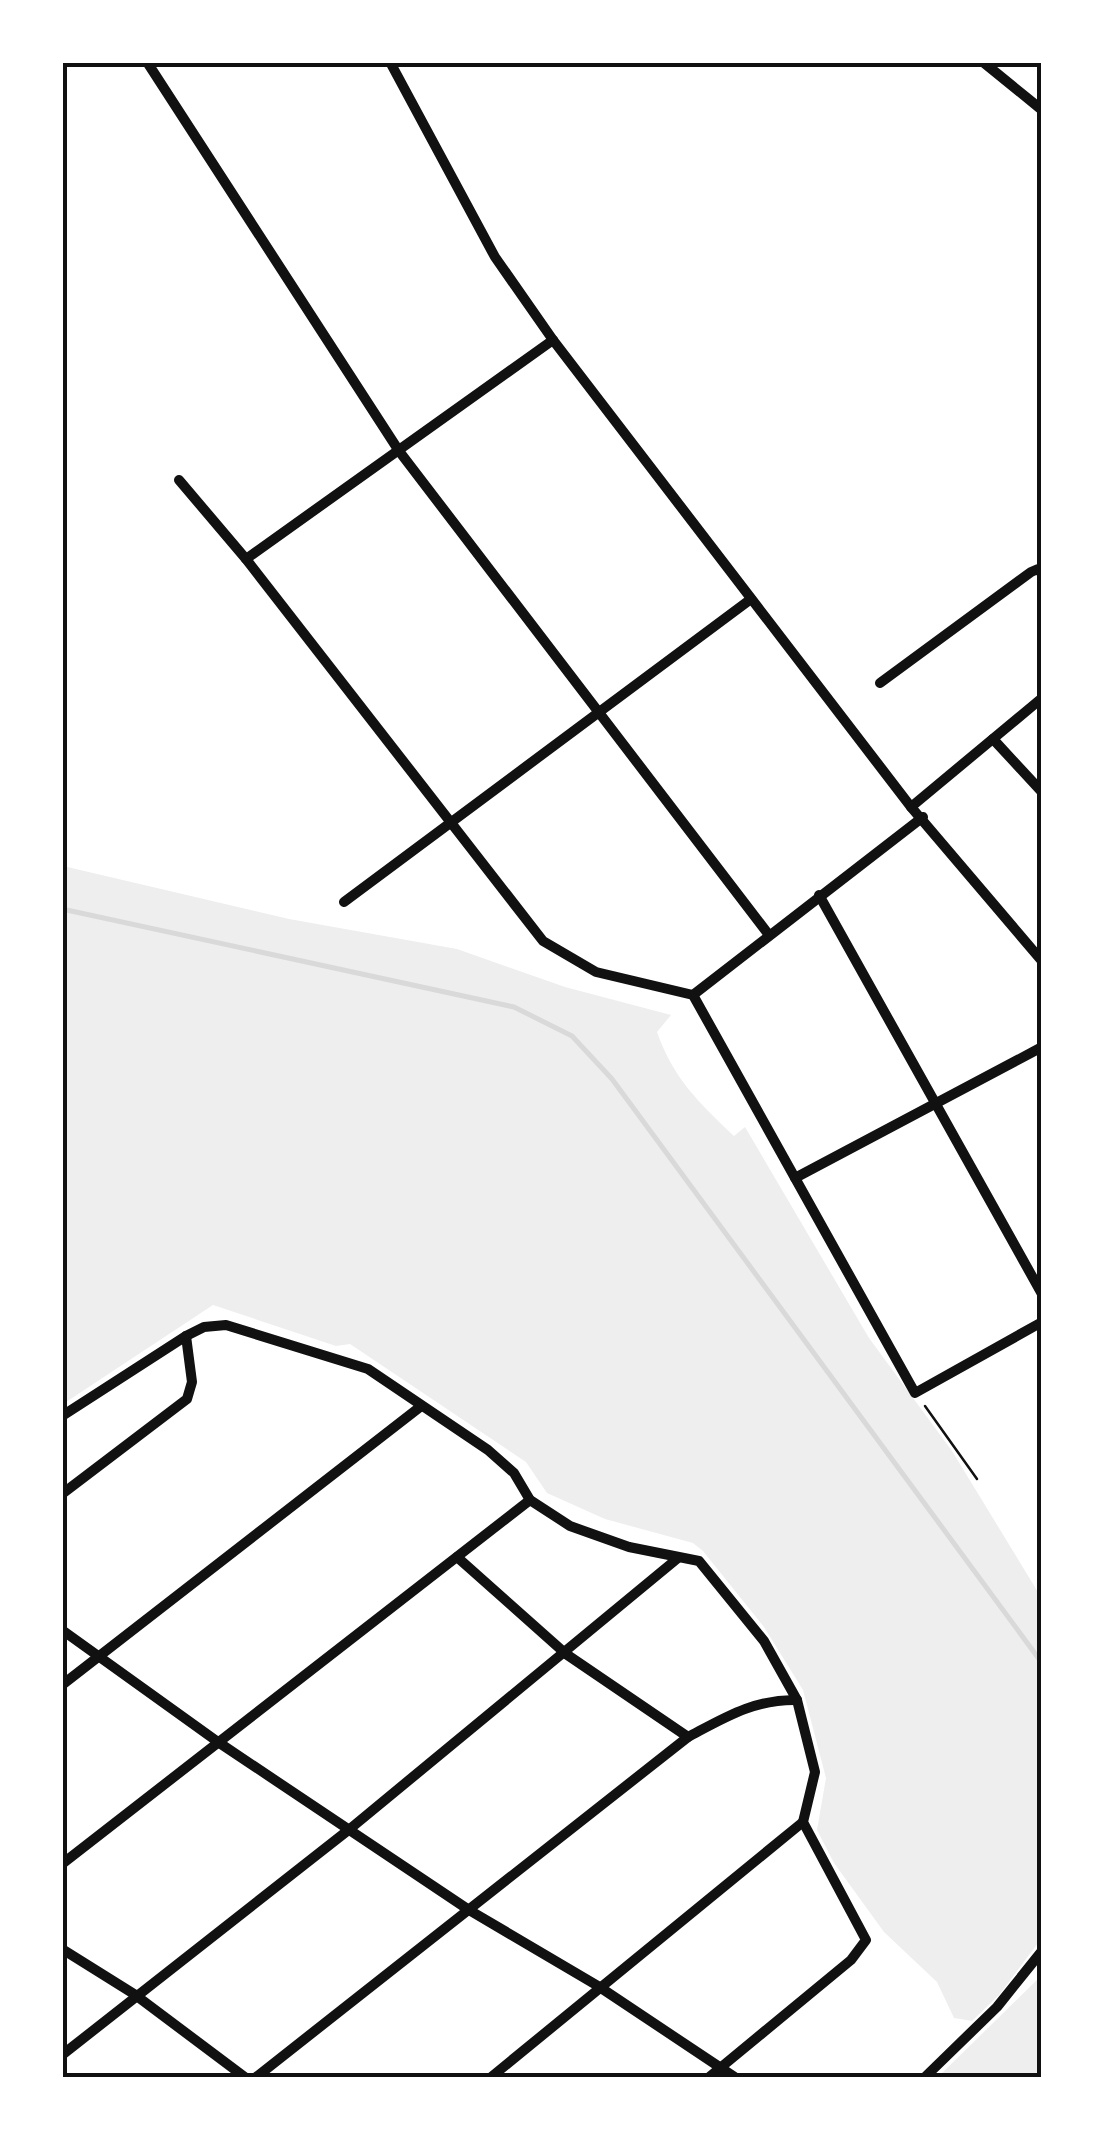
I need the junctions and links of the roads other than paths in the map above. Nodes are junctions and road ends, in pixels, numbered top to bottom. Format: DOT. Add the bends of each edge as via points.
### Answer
graph roads {
  1 [pos="147,62"];
  2 [pos="390,62"];
  3 [pos="983,62"];
  4 [pos="1042,110"];
  5 [pos="553,340"];
  6 [pos="399,450"];
  7 [pos="179,480"];
  8 [pos="246,559"];
  9 [pos="1042,574"];
  10 [pos="751,599"];
  11 [pos="880,683"];
  12 [pos="1042,698"];
  13 [pos="599,712"];
  14 [pos="993,739"];
  15 [pos="1042,792"];
  16 [pos="911,807"];
  17 [pos="922,817"];
  18 [pos="449,824"];
  19 [pos="819,896"];
  20 [pos="344,902"];
  21 [pos="768,935"];
  22 [pos="1040,956"];
  23 [pos="693,996"];
  24 [pos="1042,1047"];
  25 [pos="935,1104"];
  26 [pos="795,1178"];
  27 [pos="1042,1294"];
  28 [pos="1042,1322"];
  29 [pos="186,1336"];
  30 [pos="420,1407"];
  31 [pos="62,1416"];
  32 [pos="62,1494"];
  33 [pos="530,1500"];
  34 [pos="457,1557"];
  35 [pos="678,1558"];
  36 [pos="62,1630"];
  37 [pos="566,1654"];
  38 [pos="102,1658"];
  39 [pos="62,1685"];
  40 [pos="796,1700"];
  41 [pos="688,1737"];
  42 [pos="218,1742"];
  43 [pos="804,1822"];
  44 [pos="351,1828"];
  45 [pos="62,1864"];
  46 [pos="469,1910"];
  47 [pos="62,1949"];
  48 [pos="1042,1950"];
  49 [pos="598,1986"];
  50 [pos="134,1994"];
  51 [pos="62,2055"];
  52 [pos="722,2068"];
  53 [pos="246,2078"];
  54 [pos="254,2078"];
  55 [pos="490,2078"];
  56 [pos="708,2078"];
  57 [pos="736,2078"];
  58 [pos="924,2078"];
  1 -- 6 [label="street"];
  2 -- 5 [label="street" via="495,257"];
  3 -- 4 [label="street"];
  5 -- 6 [label="street"];
  5 -- 10 [label="street"];
  6 -- 8 [label="street"];
  6 -- 13 [label="street"];
  7 -- 8 [label="street"];
  8 -- 18 [label="street"];
  9 -- 11 [label="street" via="1031,572"];
  10 -- 13 [label="street"];
  10 -- 16 [label="street"];
  12 -- 14 [label="street"];
  13 -- 18 [label="street"];
  13 -- 21 [label="street"];
  14 -- 15 [label="street"];
  14 -- 16 [label="street"];
  16 -- 17 [label="street"];
  17 -- 19 [label="street"];
  17 -- 22 [label="street"];
  18 -- 20 [label="street"];
  18 -- 23 [label="street" via="522,920 563,956 596,972"];
  19 -- 21 [label="street"];
  19 -- 25 [label="street"];
  21 -- 23 [label="street"];
  23 -- 26 [label="street"];
  24 -- 25 [label="street"];
  25 -- 26 [label="street"];
  25 -- 27 [label="street"];
  26 -- 28 [label="street" via="915,1393"];
  29 -- 30 [label="street" via="216,1324 350,1360"];
  29 -- 31 [label="street"];
  29 -- 32 [label="street" via="188,1399"];
  30 -- 33 [label="street" via="502,1462"];
  30 -- 38 [label="street"];
  33 -- 34 [label="street"];
  33 -- 35 [label="street" via="594,1537"];
  34 -- 37 [label="street"];
  34 -- 42 [label="street"];
  35 -- 37 [label="street"];
  35 -- 40 [label="street" via="698,1561 731,1598"];
  36 -- 38 [label="street"];
  37 -- 41 [label="street"];
  37 -- 44 [label="street"];
  38 -- 39 [label="street"];
  38 -- 42 [label="street"];
  40 -- 41 [label="street" via="738,1710"];
  40 -- 43 [label="street" via="815,1772"];
  41 -- 46 [label="street"];
  42 -- 44 [label="street"];
  42 -- 45 [label="street"];
  43 -- 49 [label="street"];
  43 -- 52 [label="street" via="864,1934 864,1946"];
  44 -- 46 [label="street"];
  44 -- 50 [label="street"];
  46 -- 49 [label="street"];
  46 -- 54 [label="street"];
  47 -- 50 [label="street"];
  48 -- 58 [label="street" via="998,2008"];
  49 -- 52 [label="street"];
  49 -- 55 [label="street"];
  50 -- 51 [label="street"];
  50 -- 53 [label="street"];
  52 -- 56 [label="street"];
  52 -- 57 [label="street"];
}
